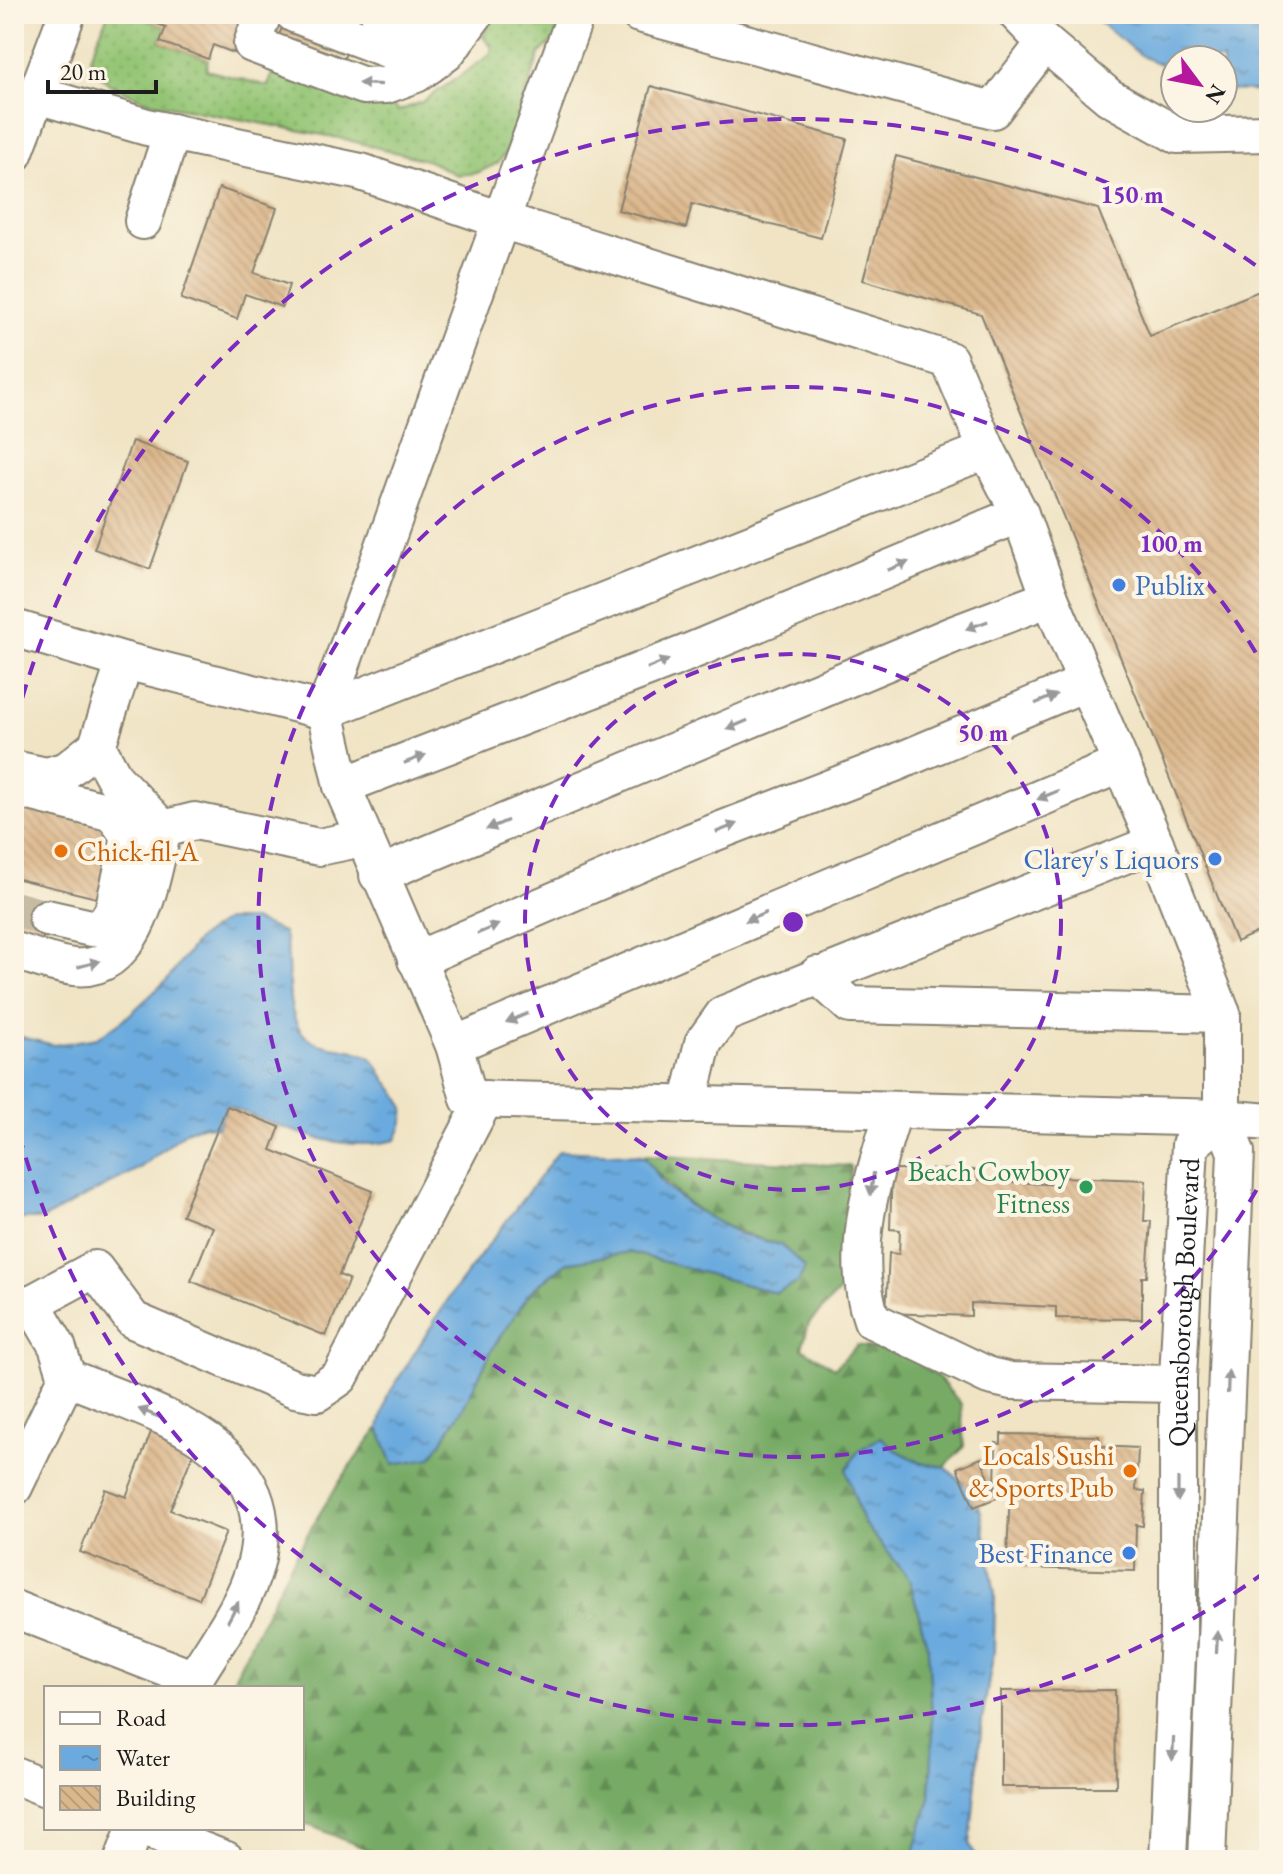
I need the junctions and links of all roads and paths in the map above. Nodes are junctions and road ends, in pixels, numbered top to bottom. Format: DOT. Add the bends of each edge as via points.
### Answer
graph roads {
  1 [pos="67,14"];
  2 [pos="263,14"];
  3 [pos="294,14"];
  4 [pos="379,14"];
  5 [pos="576,14"];
  6 [pos="639,14"];
  7 [pos="1017,14"];
  8 [pos="457,31"];
  9 [pos="1045,43"];
  10 [pos="37,95"];
  11 [pos="172,132"];
  12 [pos="1269,133"];
  13 [pos="14,154"];
  14 [pos="501,220"];
  15 [pos="143,221"];
  16 [pos="987,450"];
  17 [pos="1020,514"];
  18 [pos="1050,598"];
  19 [pos="14,628"];
  20 [pos="125,661"];
  21 [pos="1085,683"];
  22 [pos="325,711"];
  23 [pos="97,746"];
  24 [pos="1119,765"];
  25 [pos="14,769"];
  26 [pos="342,786"];
  27 [pos="14,788"];
  28 [pos="163,829"];
  29 [pos="363,838"];
  30 [pos="1155,843"];
  31 [pos="378,875"];
  32 [pos="47,918"];
  33 [pos="14,951"];
  34 [pos="416,960"];
  35 [pos="817,975"];
  36 [pos="1222,1014"];
  37 [pos="454,1045"];
  38 [pos="485,1099"];
  39 [pos="688,1105"];
  40 [pos="894,1110"];
  41 [pos="1222,1118"];
  42 [pos="1269,1122"];
  43 [pos="23,1304"];
  44 [pos="67,1377"];
  45 [pos="1178,1384"];
  46 [pos="14,1487"];
  47 [pos="14,1609"];
  48 [pos="192,1684"];
  49 [pos="134,1830"];
  50 [pos="149,1830"];
  51 [pos="123,1860"];
  52 [pos="226,1860"];
  53 [pos="1168,1860"];
  54 [pos="1207,1860"];
  1 -- 10 [label="street"];
  8 -- 2 [label="street, one-way" via="416,74 364,86 252,44"];
  3 -- 8 [label="street"];
  4 -- 8 [label="street"];
  5 -- 14 [label="street"];
  6 -- 9 [label="street" via="993,110"];
  7 -- 9 [label="street"];
  9 -- 12 [label="street" via="1109,97 1177,135"];
  10 -- 11 [label="street"];
  10 -- 13 [label="street"];
  11 -- 14 [label="street" via="361,172"];
  11 -- 15 [label="street"];
  14 -- 16 [label="street" via="949,360"];
  14 -- 22 [label="street"];
  16 -- 17 [label="street"];
  16 -- 22 [label="street"];
  17 -- 18 [label="street"];
  26 -- 17 [label="street, one-way" via="682,655"];
  18 -- 21 [label="street"];
  18 -- 31 [label="street, one-way"];
  19 -- 20 [label="street"];
  20 -- 22 [label="street"];
  20 -- 23 [label="street"];
  21 -- 24 [label="street"];
  34 -- 21 [label="street, one-way" via="690,842"];
  22 -- 26 [label="street"];
  23 -- 25 [label="street" via="67,770 47,776"];
  23 -- 28 [label="street" via="115,779"];
  24 -- 30 [label="street"];
  24 -- 37 [label="street, one-way"];
  26 -- 29 [label="street"];
  27 -- 32 [label="street" via="113,813 130,837 113,911 104,926"];
  28 -- 29 [label="street" via="195,821 319,847"];
  33 -- 28 [label="street, one-way" via="76,968 112,958 135,931"];
  29 -- 31 [label="street"];
  30 -- 35 [label="street"];
  30 -- 36 [label="street"];
  31 -- 34 [label="street"];
  34 -- 37 [label="street"];
  35 -- 36 [label="street" via="850,1005"];
  35 -- 39 [label="street" via="724,1014 703,1043"];
  36 -- 41 [label="street"];
  37 -- 38 [label="street" via="469,1099"];
  38 -- 39 [label="street"];
  38 -- 43 [label="street" via="340,1377 317,1393 295,1389 133,1320 95,1269"];
  39 -- 40 [label="street"];
  40 -- 41 [label="street"];
  40 -- 45 [label="street, one-way" via="873,1174 863,1260 864,1298 872,1320 989,1376 1011,1381"];
  41 -- 42 [label="street"];
  41 -- 45 [label="street, Queensborough Boulevard" via="1190,1145"];
  54 -- 41 [label="street, Queensborough Boulevard, one-way" via="1236,1152"];
  43 -- 44 [label="street" via="57,1346"];
  44 -- 46 [label="street"];
  48 -- 44 [label="street, one-way" via="254,1568 261,1530 250,1494 236,1463 198,1433"];
  45 -- 53 [label="street, Queensborough Boulevard, one-way" via="1178,1632"];
  47 -- 48 [label="street"];
  49 -- 51 [label="street"];
  50 -- 52 [label="street"];
}
